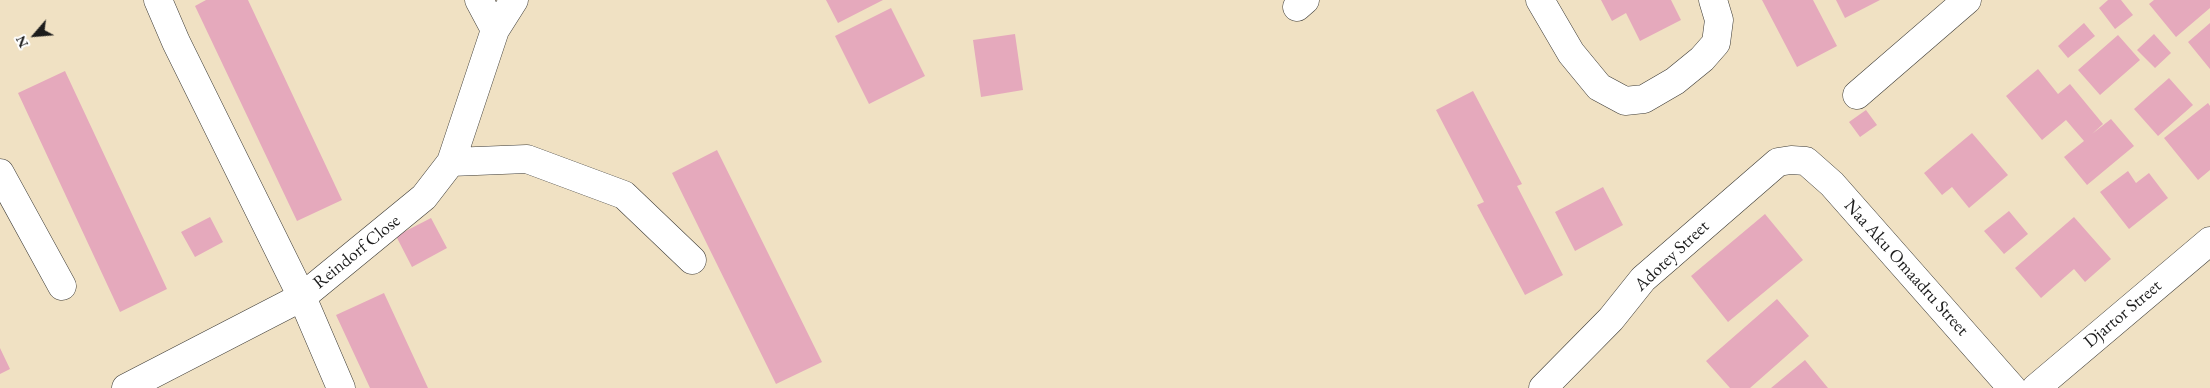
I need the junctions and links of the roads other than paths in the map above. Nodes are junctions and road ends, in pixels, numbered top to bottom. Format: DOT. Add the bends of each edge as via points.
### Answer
graph roads {
  1 [pos="158,0"];
  2 [pos="479,0"];
  3 [pos="514,0"];
  4 [pos="1540,0"];
  5 [pos="1713,0"];
  6 [pos="1967,0"];
  7 [pos="495,30"];
  8 [pos="1857,95"];
  9 [pos="1791,160"];
  10 [pos="451,162"];
  11 [pos="0,173"];
  12 [pos="2210,241"];
  13 [pos="692,260"];
  14 [pos="62,286"];
  15 [pos="302,297"];
  16 [pos="126,388"];
  17 [pos="341,388"];
  18 [pos="1543,388"];
  19 [pos="2012,388"];
  20 [pos="2036,388"];
  1 -- 15 [label="street"];
  2 -- 7 [label="street"];
  3 -- 7 [label="street, Reindorf Close"];
  4 -- 5 [label="street" via="1571,54 1599,87 1625,101 1644,99 1675,81 1707,54 1716,42 1719,20"];
  6 -- 8 [label="street"];
  7 -- 10 [label="street, Reindorf Close"];
  9 -- 18 [label="street, Adotey Street" via="1778,162 1643,279 1611,319"];
  9 -- 19 [label="street, Naa Aku Omaadru Street" via="1806,162 1832,184"];
  10 -- 13 [label="street" via="527,159 624,195"];
  10 -- 15 [label="street, Reindorf Close" via="424,197"];
  11 -- 14 [label="street"];
  12 -- 20 [label="street, Djartor Street"];
  15 -- 16 [label="street, Reindorf Close"];
  15 -- 17 [label="street"];
}
